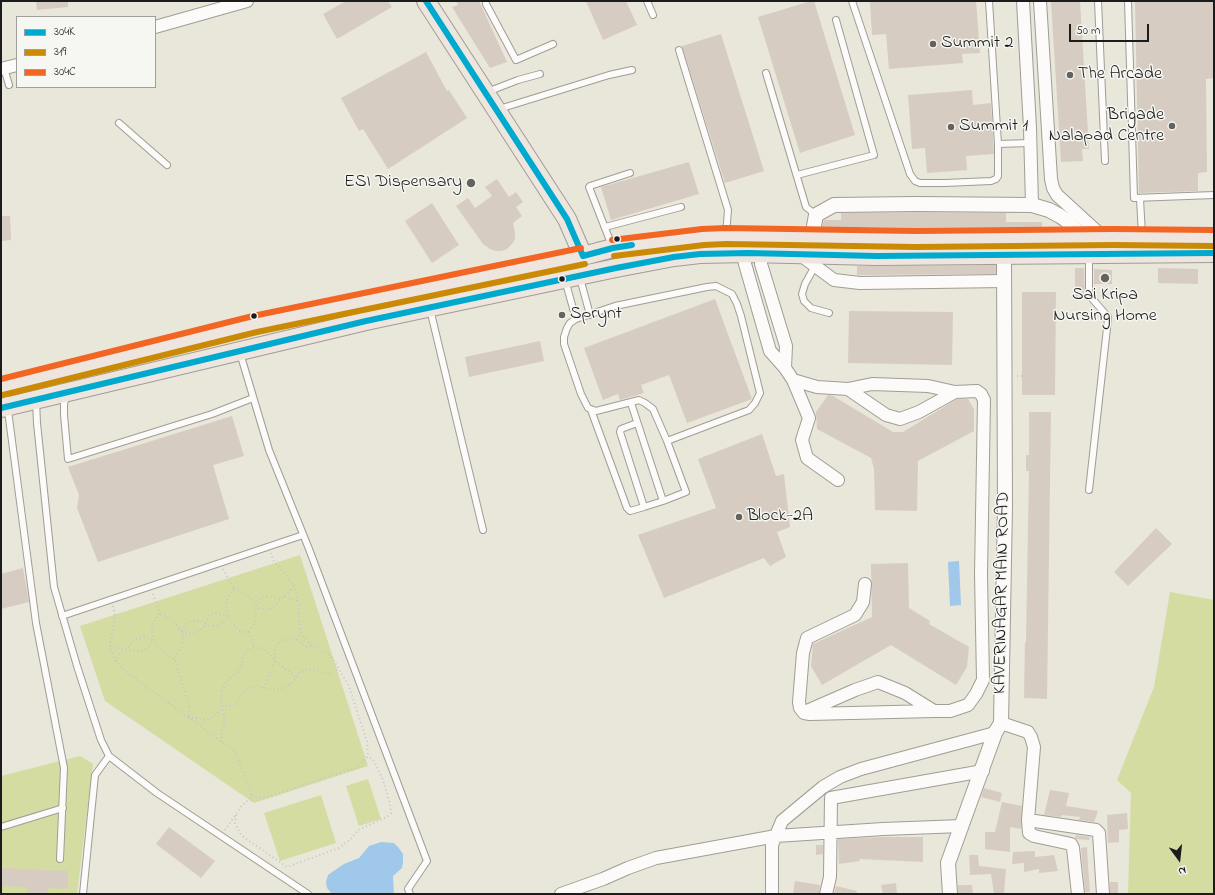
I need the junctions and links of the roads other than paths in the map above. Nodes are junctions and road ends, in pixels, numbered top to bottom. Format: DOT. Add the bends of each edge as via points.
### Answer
graph roads {
  1 [pos="248,1"];
  2 [pos="426,1"];
  3 [pos="647,1"];
  4 [pos="852,1"];
  5 [pos="989,1"];
  6 [pos="1023,1"];
  7 [pos="1040,1"];
  8 [pos="1098,1"];
  9 [pos="1128,1"];
  10 [pos="487,2"];
  11 [pos="231,3"];
  12 [pos="653,16"];
  13 [pos="1040,17"];
  14 [pos="1024,18"];
  15 [pos="836,20"];
  16 [pos="156,26"];
  17 [pos="553,44"];
  18 [pos="679,50"];
  19 [pos="16,65"];
  20 [pos="3,68"];
  21 [pos="632,70"];
  22 [pos="766,73"];
  23 [pos="540,74"];
  24 [pos="9,85"];
  25 [pos="485,93"];
  26 [pos="496,109"];
  27 [pos="119,123"];
  28 [pos="1030,143"];
  29 [pos="998,144"];
  30 [pos="1105,160"];
  31 [pos="167,165"];
  32 [pos="630,173"];
  33 [pos="797,175"];
  34 [pos="1214,195"];
  35 [pos="1140,199"];
  36 [pos="1032,205"];
  37 [pos="681,208"];
  38 [pos="816,215"];
  39 [pos="605,227"];
  40 [pos="726,236"];
  41 [pos="812,237"];
  42 [pos="1083,237"];
  43 [pos="1103,237"];
  44 [pos="1142,237"];
  45 [pos="1214,238"];
  46 [pos="613,248"];
  47 [pos="661,250"];
  48 [pos="752,253"];
  49 [pos="1214,253"];
  50 [pos="799,254"];
  51 [pos="1089,254"];
  52 [pos="1004,255"];
  53 [pos="583,256"];
  54 [pos="815,266"];
  55 [pos="572,278"];
  56 [pos="1005,281"];
  57 [pos="430,308"];
  58 [pos="829,313"];
  59 [pos="590,315"];
  60 [pos="576,319"];
  61 [pos="240,351"];
  62 [pos="785,368"];
  63 [pos="793,380"];
  64 [pos="3,387"];
  65 [pos="848,389"];
  66 [pos="67,392"];
  67 [pos="955,392"];
  68 [pos="253,398"];
  69 [pos="36,400"];
  70 [pos="631,403"];
  71 [pos="4,407"];
  72 [pos="592,410"];
  73 [pos="638,423"];
  74 [pos="667,441"];
  75 [pos="838,480"];
  76 [pos="1089,490"];
  77 [pos="663,501"];
  78 [pos="644,507"];
  79 [pos="483,530"];
  80 [pos="303,535"];
  81 [pos="865,584"];
  82 [pos="62,616"];
  83 [pos="934,712"];
  84 [pos="804,713"];
  85 [pos="998,728"];
  86 [pos="109,756"];
  87 [pos="983,771"];
  88 [pos="63,808"];
  89 [pos="1028,820"];
  90 [pos="962,826"];
  91 [pos="1,827"];
  92 [pos="830,833"];
  93 [pos="776,836"];
  94 [pos="60,859"];
  95 [pos="84,894"];
  96 [pos="308,894"];
  97 [pos="410,894"];
  98 [pos="561,894"];
  99 [pos="772,894"];
  100 [pos="826,894"];
  101 [pos="950,894"];
  102 [pos="1078,894"];
  103 [pos="1103,894"];
  1 -- 11 [label="street"];
  2 -- 25 [label="main road"];
  3 -- 12 [label="lane"];
  4 -- 29 [label="lane" via="910,174 915,181 945,183 993,180 998,176"];
  5 -- 29 [label="lane"];
  6 -- 14 [label="street"];
  7 -- 13 [label="street"];
  8 -- 30 [label="lane"];
  9 -- 35 [label="lane" via="1134,198"];
  10 -- 17 [label="lane" via="516,60"];
  11 -- 16 [label="street"];
  13 -- 14 [label="street"];
  13 -- 43 [label="street" via="1053,188"];
  14 -- 28 [label="street"];
  15 -- 33 [label="lane" via="874,155"];
  18 -- 40 [label="lane" via="728,210"];
  19 -- 20 [label="street"];
  20 -- 24 [label="lane"];
  21 -- 26 [label="lane"];
  22 -- 33 [label="lane"];
  23 -- 25 [label="lane"];
  25 -- 26 [label="main road"];
  26 -- 53 [label="main road" via="567,219"];
  27 -- 31 [label="lane"];
  28 -- 29 [label="lane"];
  28 -- 36 [label="street"];
  32 -- 39 [label="lane" via="590,186"];
  33 -- 38 [label="lane" via="806,207"];
  34 -- 35 [label="lane"];
  35 -- 44 [label="lane"];
  36 -- 38 [label="street" via="834,205"];
  36 -- 42 [label="street" via="1060,216"];
  37 -- 39 [label="lane"];
  38 -- 41 [label="street"];
  39 -- 46 [label="lane"];
  40 -- 41 [label="main road"];
  40 -- 47 [label="main road" via="703,237"];
  41 -- 42 [label="main road"];
  42 -- 43 [label="main road"];
  43 -- 44 [label="main road"];
  44 -- 45 [label="main road"];
  46 -- 47 [label="main road"];
  46 -- 53 [label="main road"];
  47 -- 48 [label="main road" via="700,254"];
  47 -- 55 [label="main road" via="616,268"];
  48 -- 50 [label="main road"];
  48 -- 62 [label="street" via="761,264 786,346"];
  48 -- 62 [label="street" via="745,264 770,351"];
  49 -- 51 [label="main road"];
  50 -- 52 [label="main road"];
  50 -- 54 [label="street"];
  51 -- 52 [label="main road"];
  51 -- 76 [label="lane" via="1089,295 1108,317"];
  52 -- 56 [label="street, KAVERINAGAR MAIN ROAD"];
  53 -- 64 [label="main road" via="255,324"];
  54 -- 56 [label="street" via="834,280 860,283"];
  54 -- 58 [label="lane" via="805,284 802,294 804,301 811,308"];
  55 -- 57 [label="main road"];
  55 -- 59 [label="lane"];
  55 -- 60 [label="lane"];
  56 -- 85 [label="street, KAVERINAGAR MAIN ROAD" via="1005,506"];
  57 -- 61 [label="main road"];
  57 -- 79 [label="lane"];
  59 -- 60 [label="lane"];
  59 -- 74 [label="lane" via="616,306 707,287 716,286 732,294 741,316 760,393 749,410"];
  60 -- 72 [label="lane" via="567,328 564,344 585,404"];
  61 -- 66 [label="main road"];
  61 -- 68 [label="lane"];
  62 -- 63 [label="street"];
  63 -- 65 [label="street" via="817,387"];
  63 -- 75 [label="street" via="809,418 802,440 807,458"];
  64 -- 71 [label="lane"];
  65 -- 67 [label="street" via="872,384 921,385"];
  65 -- 67 [label="street" via="886,415 900,419 919,412"];
  66 -- 68 [label="lane" via="64,415 68,459 212,414"];
  66 -- 69 [label="main road"];
  67 -- 83 [label="street" via="977,391 984,400 980,574 983,680 968,705"];
  68 -- 80 [label="lane" via="268,450"];
  69 -- 71 [label="main road"];
  69 -- 82 [label="lane" via="54,587"];
  70 -- 72 [label="lane" via="596,412"];
  70 -- 73 [label="lane"];
  70 -- 74 [label="lane" via="639,400 650,406"];
  71 -- 88 [label="lane" via="36,623 64,768"];
  72 -- 78 [label="lane" via="627,508 632,511"];
  73 -- 77 [label="lane"];
  73 -- 78 [label="lane" via="621,429 620,432"];
  74 -- 77 [label="lane" via="686,492"];
  77 -- 78 [label="lane"];
  80 -- 82 [label="lane"];
  80 -- 97 [label="lane" via="427,861 408,889"];
  81 -- 84 [label="street" via="864,602 855,615 807,638 803,653 799,702"];
  82 -- 86 [label="lane" via="101,740"];
  83 -- 84 [label="street"];
  83 -- 84 [label="street" via="905,693 878,682"];
  85 -- 87 [label="street, KAVERINAGAR MAIN ROAD"];
  85 -- 89 [label="street" via="1028,732 1031,737 1034,747"];
  85 -- 93 [label="street" via="840,777 823,787 782,821"];
  86 -- 95 [label="lane" via="95,775"];
  86 -- 96 [label="lane" via="157,793"];
  87 -- 90 [label="street, KAVERINAGAR MAIN ROAD"];
  87 -- 92 [label="street" via="832,798"];
  88 -- 91 [label="lane"];
  88 -- 94 [label="lane"];
  89 -- 102 [label="street" via="1029,833 1034,836 1071,844"];
  89 -- 103 [label="street" via="1096,830 1099,833"];
  90 -- 92 [label="street"];
  90 -- 101 [label="street, KAVERINAGAR MAIN ROAD" via="948,864"];
  92 -- 93 [label="street"];
  92 -- 100 [label="street" via="830,877"];
  93 -- 98 [label="street" via="656,858"];
  93 -- 99 [label="street" via="772,845"];
}
